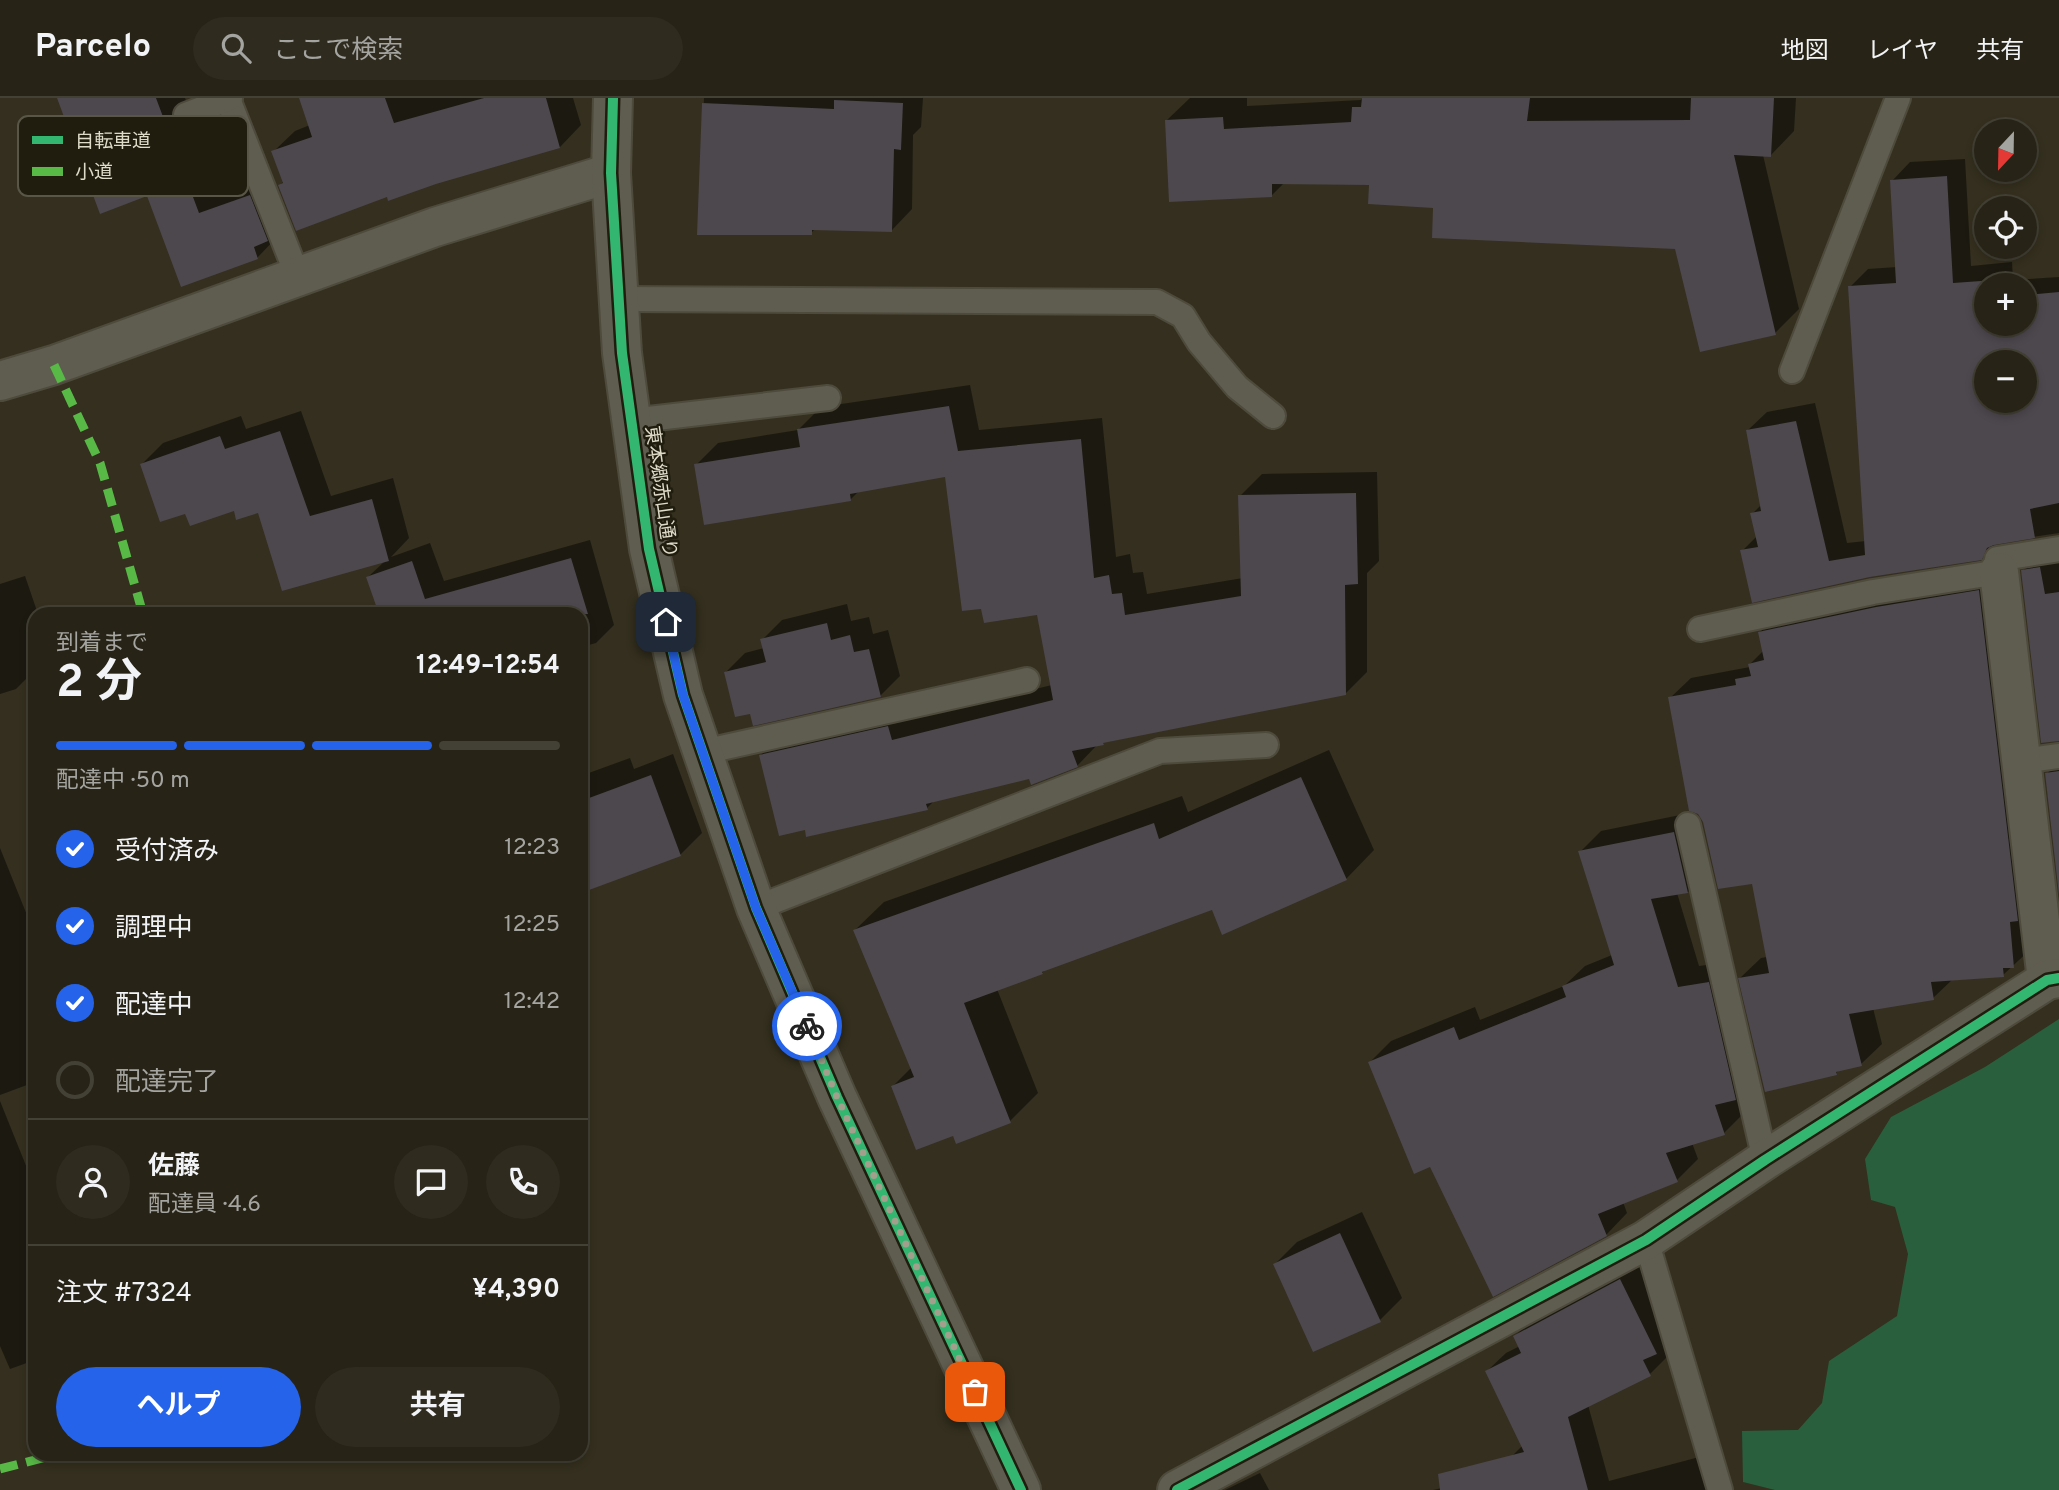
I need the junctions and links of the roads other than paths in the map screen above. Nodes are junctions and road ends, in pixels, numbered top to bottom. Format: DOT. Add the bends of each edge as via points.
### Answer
graph roads {
  1 [pos="613,98"];
  2 [pos="1898,98"];
  3 [pos="229,99"];
  4 [pos="186,115"];
  5 [pos="236,116"];
  6 [pos="248,148"];
  7 [pos="611,173"];
  8 [pos="298,277"];
  9 [pos="619,299"];
  10 [pos="1792,371"];
  11 [pos="0,381"];
  12 [pos="828,398"];
  13 [pos="1273,416"];
  14 [pos="631,421"];
  15 [pos="2059,549"];
  16 [pos="1999,572"];
  17 [pos="1700,629"];
  18 [pos="1027,680"];
  19 [pos="1266,744"];
  20 [pos="703,752"];
  21 [pos="2059,757"];
  22 [pos="2021,761"];
  23 [pos="1688,825"];
  24 [pos="756,908"];
  25 [pos="2053,979"];
  26 [pos="1765,1160"];
  27 [pos="1646,1240"];
  28 [pos="1021,1490"];
  29 [pos="1177,1490"];
  30 [pos="1720,1490"];
  1 -- 7 [label="street, 東本郷赤山通り"];
  2 -- 10 [label="lane"];
  3 -- 4 [label="lane"];
  3 -- 5 [label="lane"];
  6 -- 8 [label="lane"];
  7 -- 8 [label="street" via="435,227"];
  7 -- 9 [label="street, 東本郷赤山通り"];
  8 -- 11 [label="street"];
  9 -- 13 [label="lane" via="1157,302 1183,316 1237,387"];
  9 -- 14 [label="street, 東本郷赤山通り"];
  12 -- 14 [label="lane"];
  14 -- 20 [label="street, 東本郷赤山通り" via="649,549 683,695"];
  15 -- 16 [label="lane" via="1997,559"];
  16 -- 17 [label="lane" via="1873,592"];
  16 -- 22 [label="street"];
  18 -- 20 [label="lane"];
  19 -- 24 [label="lane" via="1160,751"];
  20 -- 24 [label="street, 東本郷赤山通り"];
  21 -- 22 [label="lane"];
  22 -- 25 [label="street"];
  23 -- 26 [label="lane"];
  24 -- 28 [label="street, 東本郷赤山通り" via="837,1097"];
  25 -- 26 [label="street"];
  26 -- 27 [label="street"];
  27 -- 29 [label="street"];
  27 -- 30 [label="lane"];
}
